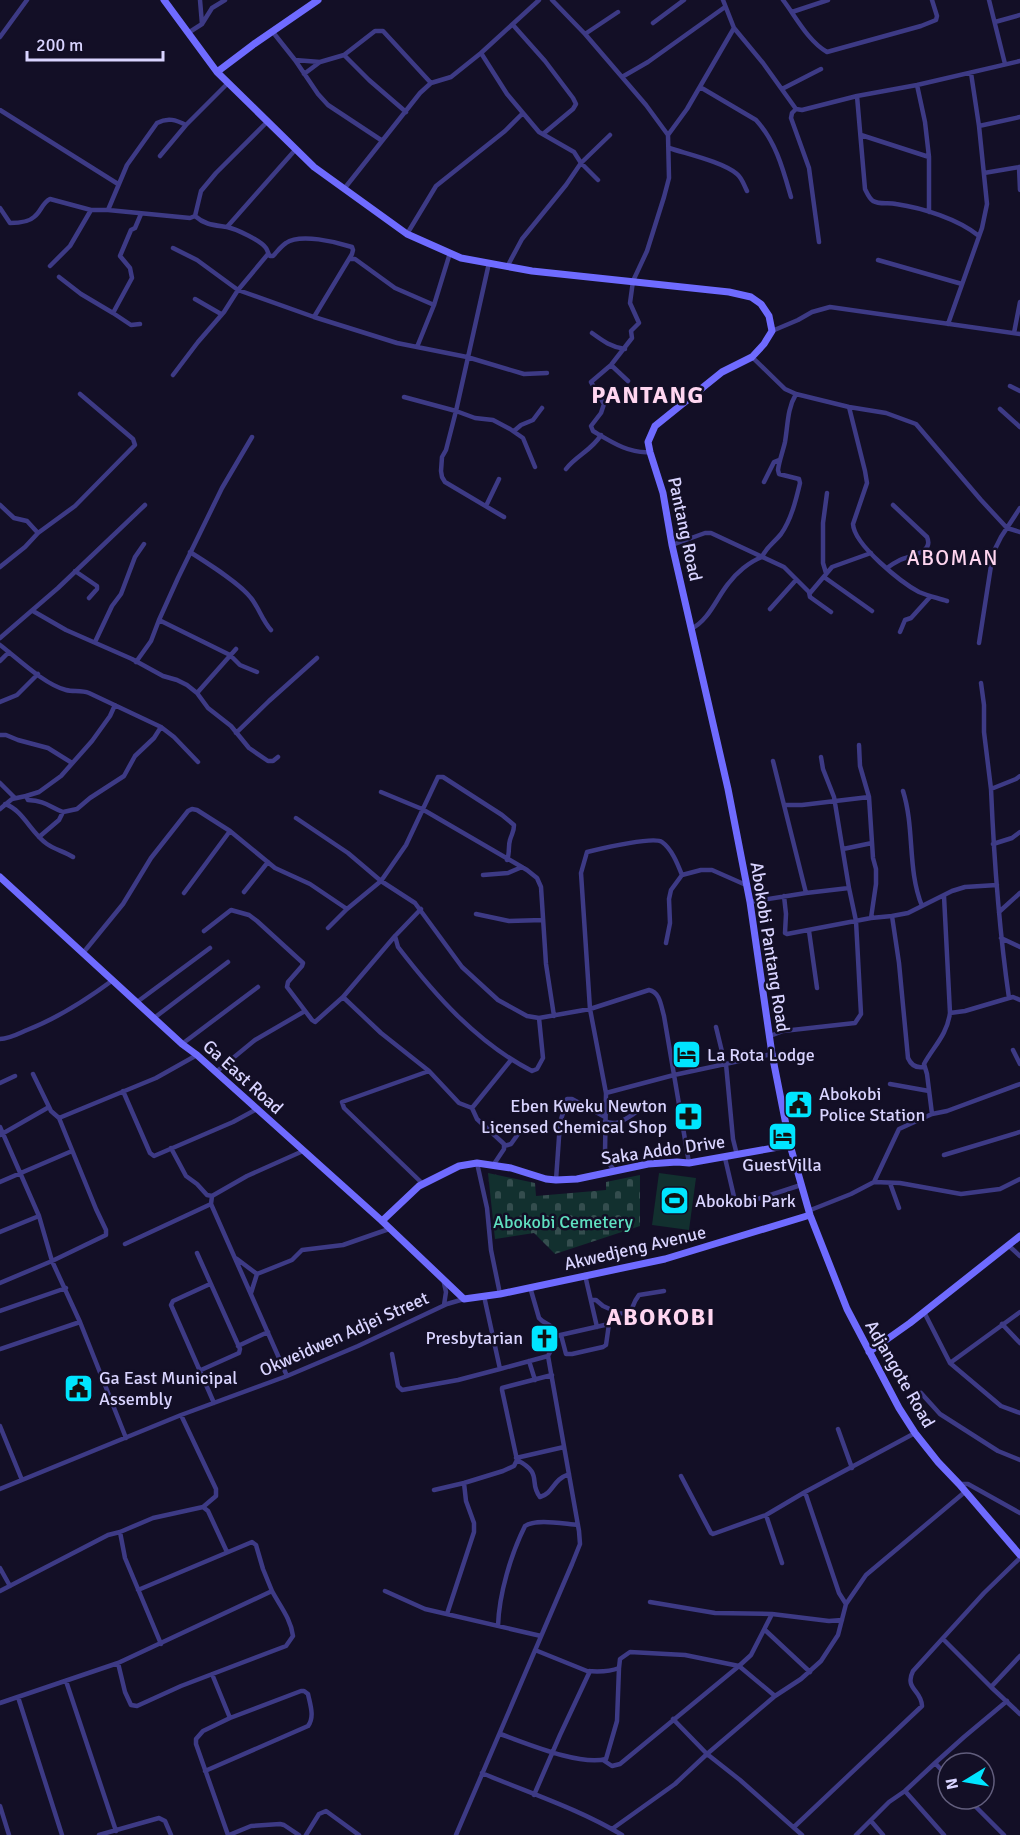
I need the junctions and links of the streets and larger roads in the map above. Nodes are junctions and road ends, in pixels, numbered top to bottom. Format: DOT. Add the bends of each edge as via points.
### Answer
graph roads {
  1 [pos="27,0"];
  2 [pos="164,0"];
  3 [pos="200,0"];
  4 [pos="225,0"];
  5 [pos="318,0"];
  6 [pos="539,0"];
  7 [pos="552,0"];
  8 [pos="684,0"];
  9 [pos="723,0"];
  10 [pos="783,0"];
  11 [pos="828,0"];
  12 [pos="932,0"];
  13 [pos="989,0"];
  14 [pos="725,7"];
  15 [pos="618,12"];
  16 [pos="792,12"];
  17 [pos="1020,15"];
  18 [pos="995,22"];
  19 [pos="652,23"];
  20 [pos="202,24"];
  21 [pos="513,25"];
  22 [pos="734,28"];
  23 [pos="272,31"];
  24 [pos="188,33"];
  25 [pos="585,34"];
  26 [pos="0,37"];
  27 [pos="481,53"];
  28 [pos="344,55"];
  29 [pos="295,60"];
  30 [pos="1020,61"];
  31 [pos="320,62"];
  32 [pos="1005,63"];
  33 [pos="821,69"];
  34 [pos="217,72"];
  35 [pos="304,74"];
  36 [pos="971,74"];
  37 [pos="622,77"];
  38 [pos="431,83"];
  39 [pos="227,84"];
  40 [pos="917,86"];
  41 [pos="699,87"];
  42 [pos="782,89"];
  43 [pos="857,96"];
  44 [pos="796,109"];
  45 [pos="0,110"];
  46 [pos="405,112"];
  47 [pos="523,113"];
  48 [pos="1020,117"];
  49 [pos="267,122"];
  50 [pos="186,125"];
  51 [pos="979,126"];
  52 [pos="543,134"];
  53 [pos="610,135"];
  54 [pos="668,135"];
  55 [pos="861,135"];
  56 [pos="381,141"];
  57 [pos="669,148"];
  58 [pos="296,149"];
  59 [pos="160,156"];
  60 [pos="928,157"];
  61 [pos="581,163"];
  62 [pos="1019,167"];
  63 [pos="984,173"];
  64 [pos="598,180"];
  65 [pos="117,184"];
  66 [pos="344,189"];
  67 [pos="1020,190"];
  68 [pos="747,191"];
  69 [pos="791,197"];
  70 [pos="0,208"];
  71 [pos="91,210"];
  72 [pos="108,210"];
  73 [pos="929,212"];
  74 [pos="141,214"];
  75 [pos="195,216"];
  76 [pos="227,227"];
  77 [pos="407,234"];
  78 [pos="979,236"];
  79 [pos="819,243"];
  80 [pos="173,248"];
  81 [pos="450,253"];
  82 [pos="268,254"];
  83 [pos="349,259"];
  84 [pos="878,260"];
  85 [pos="489,263"];
  86 [pos="50,266"];
  87 [pos="507,267"];
  88 [pos="59,278"];
  89 [pos="633,281"];
  90 [pos="962,284"];
  91 [pos="238,290"];
  92 [pos="195,299"];
  93 [pos="1020,302"];
  94 [pos="434,304"];
  95 [pos="113,313"];
  96 [pos="221,314"];
  97 [pos="314,317"];
  98 [pos="140,324"];
  99 [pos="948,324"];
  100 [pos="772,331"];
  101 [pos="592,333"];
  102 [pos="1014,333"];
  103 [pos="1020,334"];
  104 [pos="417,347"];
  105 [pos="625,349"];
  106 [pos="467,357"];
  107 [pos="752,357"];
  108 [pos="611,365"];
  109 [pos="547,373"];
  110 [pos="173,375"];
  111 [pos="628,381"];
  112 [pos="1010,386"];
  113 [pos="1020,391"];
  114 [pos="80,394"];
  115 [pos="796,394"];
  116 [pos="404,397"];
  117 [pos="849,407"];
  118 [pos="542,408"];
  119 [pos="1000,409"];
  120 [pos="456,411"];
  121 [pos="1020,427"];
  122 [pos="514,431"];
  123 [pos="601,435"];
  124 [pos="252,437"];
  125 [pos="650,452"];
  126 [pos="779,460"];
  127 [pos="536,467"];
  128 [pos="566,469"];
  129 [pos="498,479"];
  130 [pos="764,482"];
  131 [pos="827,493"];
  132 [pos="145,505"];
  133 [pos="893,505"];
  134 [pos="0,506"];
  135 [pos="486,506"];
  136 [pos="1020,508"];
  137 [pos="504,517"];
  138 [pos="1007,528"];
  139 [pos="38,532"];
  140 [pos="1020,532"];
  141 [pos="144,544"];
  142 [pos="672,545"];
  143 [pos="190,552"];
  144 [pos="871,553"];
  145 [pos="762,557"];
  146 [pos="0,567"];
  147 [pos="887,568"];
  148 [pos="75,571"];
  149 [pos="825,575"];
  150 [pos="796,580"];
  151 [pos="809,592"];
  152 [pos="930,597"];
  153 [pos="89,598"];
  154 [pos="947,601"];
  155 [pos="770,609"];
  156 [pos="33,611"];
  157 [pos="872,611"];
  158 [pos="831,612"];
  159 [pos="159,620"];
  160 [pos="692,629"];
  161 [pos="271,630"];
  162 [pos="900,632"];
  163 [pos="0,638"];
  164 [pos="94,642"];
  165 [pos="979,643"];
  166 [pos="0,645"];
  167 [pos="236,649"];
  168 [pos="9,652"];
  169 [pos="230,655"];
  170 [pos="317,658"];
  171 [pos="0,661"];
  172 [pos="136,662"];
  173 [pos="257,672"];
  174 [pos="38,674"];
  175 [pos="981,683"];
  176 [pos="197,693"];
  177 [pos="0,702"];
  178 [pos="115,705"];
  179 [pos="162,728"];
  180 [pos="236,733"];
  181 [pos="0,735"];
  182 [pos="859,745"];
  183 [pos="279,757"];
  184 [pos="821,757"];
  185 [pos="773,761"];
  186 [pos="198,762"];
  187 [pos="72,763"];
  188 [pos="1020,776"];
  189 [pos="0,783"];
  190 [pos="728,789"];
  191 [pos="991,789"];
  192 [pos="903,791"];
  193 [pos="381,792"];
  194 [pos="26,796"];
  195 [pos="869,797"];
  196 [pos="15,798"];
  197 [pos="834,802"];
  198 [pos="5,804"];
  199 [pos="784,805"];
  200 [pos="0,809"];
  201 [pos="422,809"];
  202 [pos="63,812"];
  203 [pos="296,818"];
  204 [pos="230,831"];
  205 [pos="1020,832"];
  206 [pos="39,837"];
  207 [pos="872,843"];
  208 [pos="993,844"];
  209 [pos="843,849"];
  210 [pos="73,857"];
  211 [pos="507,860"];
  212 [pos="268,862"];
  213 [pos="522,867"];
  214 [pos="483,875"];
  215 [pos="682,875"];
  216 [pos="0,877"];
  217 [pos="381,881"];
  218 [pos="746,885"];
  219 [pos="997,885"];
  220 [pos="849,888"];
  221 [pos="244,892"];
  222 [pos="184,893"];
  223 [pos="806,893"];
  224 [pos="1020,893"];
  225 [pos="784,896"];
  226 [pos="944,896"];
  227 [pos="750,902"];
  228 [pos="922,906"];
  229 [pos="347,909"];
  230 [pos="421,909"];
  231 [pos="999,912"];
  232 [pos="476,914"];
  233 [pos="892,916"];
  234 [pos="871,918"];
  235 [pos="543,920"];
  236 [pos="856,921"];
  237 [pos="328,928"];
  238 [pos="204,931"];
  239 [pos="809,931"];
  240 [pos="395,936"];
  241 [pos="1001,938"];
  242 [pos="666,943"];
  243 [pos="1020,947"];
  244 [pos="210,948"];
  245 [pos="83,953"];
  246 [pos="228,962"];
  247 [pos="113,980"];
  248 [pos="258,987"];
  249 [pos="817,988"];
  250 [pos="343,997"];
  251 [pos="1009,998"];
  252 [pos="1020,1000"];
  253 [pos="137,1002"];
  254 [pos="590,1009"];
  255 [pos="305,1011"];
  256 [pos="950,1013"];
  257 [pos="554,1016"];
  258 [pos="154,1018"];
  259 [pos="539,1018"];
  260 [pos="716,1028"];
  261 [pos="770,1036"];
  262 [pos="0,1039"];
  263 [pos="182,1044"];
  264 [pos="1013,1050"];
  265 [pos="772,1054"];
  266 [pos="197,1055"];
  267 [pos="511,1060"];
  268 [pos="725,1064"];
  269 [pos="1020,1064"];
  270 [pos="923,1067"];
  271 [pos="429,1071"];
  272 [pos="215,1072"];
  273 [pos="33,1074"];
  274 [pos="15,1076"];
  275 [pos="674,1076"];
  276 [pos="0,1083"];
  277 [pos="1020,1083"];
  278 [pos="890,1084"];
  279 [pos="123,1091"];
  280 [pos="929,1091"];
  281 [pos="606,1093"];
  282 [pos="49,1107"];
  283 [pos="472,1108"];
  284 [pos="257,1109"];
  285 [pos="635,1113"];
  286 [pos="932,1114"];
  287 [pos="59,1118"];
  288 [pos="605,1119"];
  289 [pos="0,1127"];
  290 [pos="523,1127"];
  291 [pos="1020,1132"];
  292 [pos="2,1134"];
  293 [pos="790,1145"];
  294 [pos="504,1146"];
  295 [pos="171,1148"];
  296 [pos="72,1151"];
  297 [pos="303,1151"];
  298 [pos="736,1155"];
  299 [pos="944,1155"];
  300 [pos="725,1158"];
  301 [pos="477,1163"];
  302 [pos="689,1163"];
  303 [pos="494,1164"];
  304 [pos="614,1170"];
  305 [pos="21,1174"];
  306 [pos="1020,1179"];
  307 [pos="556,1180"];
  308 [pos="0,1182"];
  309 [pos="874,1182"];
  310 [pos="890,1183"];
  311 [pos="423,1184"];
  312 [pos="801,1185"];
  313 [pos="212,1196"];
  314 [pos="211,1204"];
  315 [pos="899,1208"];
  316 [pos="809,1213"];
  317 [pos="39,1216"];
  318 [pos="382,1221"];
  319 [pos="389,1229"];
  320 [pos="0,1232"];
  321 [pos="1020,1236"];
  322 [pos="125,1244"];
  323 [pos="1008,1245"];
  324 [pos="197,1253"];
  325 [pos="1020,1256"];
  326 [pos="235,1257"];
  327 [pos="52,1261"];
  328 [pos="257,1274"];
  329 [pos="585,1275"];
  330 [pos="443,1280"];
  331 [pos="0,1283"];
  332 [pos="210,1284"];
  333 [pos="530,1287"];
  334 [pos="66,1288"];
  335 [pos="663,1291"];
  336 [pos="251,1293"];
  337 [pos="500,1294"];
  338 [pos="484,1296"];
  339 [pos="465,1299"];
  340 [pos="591,1300"];
  341 [pos="444,1305"];
  342 [pos="0,1311"];
  343 [pos="1020,1311"];
  344 [pos="924,1312"];
  345 [pos="612,1313"];
  346 [pos="80,1322"];
  347 [pos="609,1324"];
  348 [pos="1002,1324"];
  349 [pos="597,1327"];
  350 [pos="268,1332"];
  351 [pos="558,1336"];
  352 [pos="1020,1343"];
  353 [pos="238,1346"];
  354 [pos="0,1349"];
  355 [pos="869,1352"];
  356 [pos="392,1354"];
  357 [pos="548,1356"];
  358 [pos="530,1361"];
  359 [pos="950,1363"];
  360 [pos="500,1369"];
  361 [pos="201,1370"];
  362 [pos="552,1375"];
  363 [pos="287,1376"];
  364 [pos="535,1380"];
  365 [pos="921,1393"];
  366 [pos="214,1402"];
  367 [pos="1020,1413"];
  368 [pos="181,1415"];
  369 [pos="0,1426"];
  370 [pos="838,1429"];
  371 [pos="915,1433"];
  372 [pos="126,1438"];
  373 [pos="564,1447"];
  374 [pos="517,1459"];
  375 [pos="1020,1460"];
  376 [pos="852,1468"];
  377 [pos="569,1474"];
  378 [pos="681,1476"];
  379 [pos="22,1480"];
  380 [pos="464,1483"];
  381 [pos="959,1484"];
  382 [pos="0,1489"];
  383 [pos="434,1490"];
  384 [pos="966,1491"];
  385 [pos="805,1492"];
  386 [pos="203,1507"];
  387 [pos="1020,1513"];
  388 [pos="766,1515"];
  389 [pos="578,1525"];
  390 [pos="120,1532"];
  391 [pos="227,1552"];
  392 [pos="1020,1556"];
  393 [pos="782,1563"];
  394 [pos="0,1568"];
  395 [pos="10,1586"];
  396 [pos="138,1590"];
  397 [pos="0,1591"];
  398 [pos="272,1591"];
  399 [pos="385,1591"];
  400 [pos="650,1602"];
  401 [pos="846,1604"];
  402 [pos="447,1614"];
  403 [pos="772,1614"];
  404 [pos="842,1620"];
  405 [pos="498,1626"];
  406 [pos="765,1630"];
  407 [pos="541,1636"];
  408 [pos="943,1639"];
  409 [pos="161,1644"];
  410 [pos="535,1650"];
  411 [pos="1020,1656"];
  412 [pos="118,1663"];
  413 [pos="739,1666"];
  414 [pos="619,1668"];
  415 [pos="590,1671"];
  416 [pos="810,1672"];
  417 [pos="212,1674"];
  418 [pos="66,1681"];
  419 [pos="991,1687"];
  420 [pos="775,1696"];
  421 [pos="18,1698"];
  422 [pos="1007,1701"];
  423 [pos="0,1703"];
  424 [pos="1020,1714"];
  425 [pos="230,1718"];
  426 [pos="673,1719"];
  427 [pos="500,1734"];
  428 [pos="553,1752"];
  429 [pos="707,1754"];
  430 [pos="603,1760"];
  431 [pos="935,1763"];
  432 [pos="205,1771"];
  433 [pos="482,1773"];
  434 [pos="905,1791"];
  435 [pos="534,1795"];
  436 [pos="0,1806"];
  437 [pos="980,1811"];
  438 [pos="871,1821"];
  439 [pos="794,1827"];
  440 [pos="612,1829"];
  441 [pos="116,1831"];
  442 [pos="9,1835"];
  443 [pos="62,1835"];
  444 [pos="99,1835"];
  445 [pos="171,1835"];
  446 [pos="228,1835"];
  447 [pos="299,1835"];
  448 [pos="306,1835"];
  449 [pos="359,1835"];
  450 [pos="456,1835"];
  451 [pos="622,1835"];
  452 [pos="802,1835"];
  453 [pos="856,1835"];
  454 [pos="883,1835"];
  455 [pos="944,1835"];
  456 [pos="1004,1835"];
  1 -- 26 [label="street"];
  2 -- 24 [label="street"];
  3 -- 20 [label="street"];
  4 -- 20 [label="street" via="212,8"];
  5 -- 23 [label="street"];
  6 -- 21 [label="street"];
  7 -- 25 [label="street"];
  8 -- 19 [label="street"];
  9 -- 14 [label="street"];
  10 -- 16 [label="street"];
  11 -- 16 [label="street"];
  12 -- 16 [label="street" via="936,20 827,52"];
  13 -- 18 [label="street"];
  14 -- 22 [label="street"];
  14 -- 37 [label="street"];
  15 -- 25 [label="street"];
  17 -- 18 [label="street"];
  18 -- 32 [label="street"];
  20 -- 24 [label="street"];
  21 -- 27 [label="street"];
  21 -- 52 [label="street" via="576,104"];
  22 -- 41 [label="street"];
  22 -- 42 [label="street"];
  23 -- 29 [label="street"];
  23 -- 34 [label="street"];
  24 -- 34 [label="street"];
  25 -- 37 [label="street"];
  27 -- 38 [label="street" via="451,77"];
  27 -- 47 [label="street"];
  28 -- 31 [label="street"];
  28 -- 38 [label="street" via="375,31 382,31"];
  28 -- 46 [label="street"];
  29 -- 31 [label="street"];
  29 -- 35 [label="street"];
  30 -- 32 [label="street"];
  31 -- 35 [label="street"];
  32 -- 36 [label="street"];
  33 -- 42 [label="street"];
  34 -- 39 [label="street"];
  35 -- 56 [label="street" via="328,105"];
  36 -- 40 [label="street"];
  36 -- 51 [label="street"];
  37 -- 54 [label="street"];
  38 -- 46 [label="street"];
  39 -- 49 [label="street"];
  39 -- 50 [label="street"];
  40 -- 43 [label="street"];
  40 -- 60 [label="street"];
  41 -- 54 [label="street"];
  41 -- 69 [label="street" via="764,128 775,147"];
  42 -- 44 [label="street"];
  43 -- 44 [label="street" via="808,110"];
  43 -- 55 [label="street"];
  44 -- 79 [label="street" via="791,118 809,168"];
  45 -- 65 [label="street"];
  46 -- 56 [label="street"];
  47 -- 52 [label="street"];
  47 -- 77 [label="street" via="436,186"];
  48 -- 51 [label="street"];
  49 -- 58 [label="street"];
  49 -- 75 [label="street" via="201,191"];
  50 -- 59 [label="street"];
  50 -- 65 [label="street" via="170,119 157,123"];
  51 -- 63 [label="street"];
  52 -- 61 [label="street" via="574,152"];
  53 -- 61 [label="street"];
  54 -- 57 [label="street"];
  55 -- 60 [label="street"];
  55 -- 73 [label="street" via="865,189 873,201"];
  56 -- 66 [label="street"];
  57 -- 68 [label="street" via="734,172"];
  57 -- 89 [label="street" via="669,178 664,197"];
  58 -- 66 [label="street"];
  58 -- 76 [label="street"];
  60 -- 73 [label="street"];
  61 -- 64 [label="street"];
  61 -- 87 [label="street" via="522,239"];
  62 -- 63 [label="street"];
  62 -- 67 [label="street"];
  63 -- 78 [label="street" via="987,204"];
  65 -- 72 [label="street"];
  66 -- 77 [label="street"];
  70 -- 71 [label="street" via="10,223 33,219 48,200"];
  71 -- 72 [label="street"];
  71 -- 86 [label="street" via="70,246"];
  72 -- 74 [label="street"];
  73 -- 78 [label="street" via="963,224"];
  74 -- 75 [label="street"];
  74 -- 95 [label="street" via="120,256 130,268 132,278"];
  75 -- 76 [label="street" via="201,222"];
  76 -- 82 [label="street" via="245,234 266,248"];
  77 -- 81 [label="street"];
  78 -- 90 [label="street"];
  80 -- 91 [label="street"];
  81 -- 85 [label="street"];
  81 -- 94 [label="street"];
  82 -- 83 [label="street" via="273,256 292,240 329,241 352,247"];
  82 -- 91 [label="street"];
  83 -- 94 [label="street" via="395,288"];
  83 -- 97 [label="street"];
  84 -- 90 [label="street"];
  85 -- 87 [label="street"];
  85 -- 106 [label="street"];
  87 -- 89 [label="street"];
  88 -- 95 [label="street"];
  89 -- 100 [label="street" via="751,297 766,310"];
  89 -- 105 [label="street" via="630,303 639,323 631,331 632,338"];
  90 -- 99 [label="street"];
  91 -- 96 [label="street"];
  91 -- 97 [label="street"];
  92 -- 96 [label="street"];
  93 -- 102 [label="street"];
  94 -- 104 [label="street"];
  95 -- 98 [label="street" via="131,325"];
  96 -- 110 [label="street"];
  97 -- 104 [label="street"];
  99 -- 100 [label="street" via="830,307"];
  99 -- 102 [label="street"];
  100 -- 107 [label="street"];
  101 -- 105 [label="street" via="609,345"];
  102 -- 103 [label="street"];
  104 -- 106 [label="street"];
  105 -- 108 [label="street"];
  106 -- 109 [label="street" via="524,374"];
  106 -- 120 [label="street"];
  107 -- 115 [label="street" via="785,389"];
  107 -- 125 [label="street" via="722,372 656,426 648,442"];
  108 -- 111 [label="street"];
  108 -- 123 [label="street" via="591,382 604,404 591,426"];
  112 -- 113 [label="street"];
  114 -- 139 [label="street" via="134,439 135,445 75,506"];
  115 -- 117 [label="street"];
  115 -- 126 [label="street"];
  116 -- 120 [label="street"];
  117 -- 138 [label="street" via="886,413 916,424"];
  117 -- 144 [label="street" via="867,483 854,530"];
  118 -- 122 [label="street" via="533,420"];
  119 -- 121 [label="street"];
  120 -- 122 [label="street" via="493,420"];
  120 -- 135 [label="street" via="442,457 441,477"];
  122 -- 127 [label="street" via="522,438"];
  123 -- 125 [label="street" via="636,452"];
  123 -- 128 [label="street"];
  124 -- 143 [label="street"];
  125 -- 142 [label="street, Pantang Road" via="663,493"];
  126 -- 130 [label="street" via="774,462"];
  126 -- 145 [label="street" via="778,473 799,479 800,483 784,529"];
  129 -- 135 [label="street"];
  131 -- 149 [label="street" via="823,523"];
  132 -- 148 [label="street"];
  133 -- 147 [label="street" via="929,543 928,548"];
  134 -- 139 [label="street"];
  135 -- 137 [label="street"];
  136 -- 138 [label="street"];
  138 -- 140 [label="street"];
  138 -- 165 [label="street" via="990,562"];
  139 -- 146 [label="street"];
  141 -- 164 [label="street"];
  142 -- 145 [label="street" via="711,533"];
  142 -- 160 [label="street, Pantang Road"];
  143 -- 159 [label="street"];
  143 -- 161 [label="street" via="247,594"];
  144 -- 147 [label="street"];
  144 -- 149 [label="street" via="832,567"];
  145 -- 150 [label="street" via="784,567"];
  145 -- 160 [label="street" via="732,579 702,622"];
  147 -- 152 [label="street"];
  148 -- 153 [label="street" via="97,586"];
  148 -- 156 [label="street"];
  149 -- 151 [label="street"];
  149 -- 157 [label="street"];
  150 -- 151 [label="street"];
  150 -- 155 [label="street"];
  151 -- 158 [label="street" via="810,597"];
  152 -- 154 [label="street"];
  152 -- 162 [label="street" via="905,620"];
  156 -- 163 [label="street"];
  156 -- 164 [label="street"];
  159 -- 169 [label="street"];
  159 -- 172 [label="street" via="151,641"];
  160 -- 190 [label="street, Pantang Road"];
  164 -- 172 [label="street"];
  166 -- 168 [label="street"];
  167 -- 169 [label="street"];
  168 -- 171 [label="street"];
  168 -- 174 [label="street"];
  169 -- 173 [label="street" via="240,665"];
  169 -- 176 [label="street"];
  170 -- 180 [label="street"];
  172 -- 176 [label="street"];
  174 -- 177 [label="street" via="17,695"];
  174 -- 178 [label="street" via="65,690 81,690"];
  175 -- 191 [label="street"];
  176 -- 180 [label="street"];
  178 -- 179 [label="street"];
  178 -- 187 [label="street"];
  179 -- 186 [label="street"];
  179 -- 202 [label="street" via="135,756 124,776 77,809"];
  180 -- 183 [label="street" via="268,761"];
  181 -- 187 [label="street" via="48,748"];
  182 -- 195 [label="street"];
  184 -- 197 [label="street"];
  185 -- 199 [label="street"];
  187 -- 194 [label="street" via="51,784"];
  188 -- 191 [label="street"];
  189 -- 196 [label="street"];
  190 -- 218 [label="street, Abokobi Pantang Road"];
  191 -- 208 [label="street"];
  192 -- 228 [label="street" via="916,892"];
  193 -- 201 [label="street"];
  194 -- 196 [label="street"];
  194 -- 202 [label="street"];
  195 -- 197 [label="street"];
  195 -- 207 [label="street"];
  196 -- 198 [label="street"];
  197 -- 199 [label="street"];
  197 -- 209 [label="street"];
  198 -- 200 [label="street"];
  198 -- 206 [label="street" via="13,807"];
  199 -- 223 [label="street"];
  201 -- 211 [label="street"];
  201 -- 211 [label="street" via="436,779 443,777 514,825"];
  201 -- 217 [label="street" via="406,845"];
  202 -- 206 [label="street"];
  203 -- 217 [label="street"];
  204 -- 212 [label="street"];
  204 -- 222 [label="street"];
  204 -- 245 [label="street" via="196,810 188,811 151,858 123,904"];
  205 -- 208 [label="street"];
  206 -- 210 [label="street"];
  207 -- 209 [label="street"];
  207 -- 234 [label="street" via="876,884"];
  208 -- 219 [label="street"];
  209 -- 220 [label="street"];
  211 -- 213 [label="street"];
  212 -- 221 [label="street"];
  212 -- 229 [label="street"];
  213 -- 214 [label="street" via="508,873"];
  213 -- 235 [label="street" via="540,882"];
  215 -- 218 [label="street" via="712,870"];
  215 -- 242 [label="street" via="671,890"];
  215 -- 254 [label="street" via="660,841 587,852 581,873"];
  216 -- 245 [label="street, Ga East Road"];
  217 -- 229 [label="street"];
  217 -- 230 [label="street"];
  218 -- 227 [label="street, Abokobi Pantang Road"];
  219 -- 226 [label="street" via="965,887"];
  219 -- 231 [label="street"];
  220 -- 223 [label="street"];
  220 -- 236 [label="street"];
  223 -- 225 [label="street"];
  224 -- 231 [label="street"];
  225 -- 227 [label="street"];
  225 -- 239 [label="street" via="785,933"];
  226 -- 228 [label="street"];
  226 -- 256 [label="street"];
  227 -- 261 [label="street, Abokobi Pantang Road"];
  228 -- 233 [label="street"];
  229 -- 237 [label="street"];
  230 -- 240 [label="street"];
  230 -- 259 [label="street" via="462,967 498,999 527,1016"];
  231 -- 241 [label="street"];
  232 -- 235 [label="street" via="509,921"];
  233 -- 234 [label="street"];
  233 -- 270 [label="street" via="908,1058 916,1067"];
  234 -- 236 [label="street"];
  235 -- 257 [label="street"];
  236 -- 239 [label="street"];
  236 -- 261 [label="street" via="859,1019 855,1023"];
  238 -- 255 [label="street" via="231,910 257,921 303,963 287,984"];
  239 -- 249 [label="street"];
  240 -- 250 [label="street"];
  240 -- 267 [label="street" via="398,946 444,1002 474,1032"];
  241 -- 243 [label="street"];
  241 -- 251 [label="street"];
  244 -- 253 [label="street"];
  245 -- 247 [label="street, Ga East Road"];
  246 -- 258 [label="street"];
  247 -- 253 [label="street, Ga East Road"];
  247 -- 262 [label="street" via="42,1024"];
  248 -- 263 [label="street"];
  250 -- 255 [label="street" via="315,1022"];
  250 -- 271 [label="street"];
  251 -- 252 [label="street"];
  251 -- 256 [label="street"];
  253 -- 258 [label="street, Ga East Road"];
  254 -- 257 [label="street"];
  254 -- 275 [label="street" via="655,991 664,1016"];
  254 -- 281 [label="street"];
  255 -- 272 [label="street" via="255,1040"];
  256 -- 270 [label="street" via="939,1042"];
  257 -- 259 [label="street"];
  258 -- 263 [label="street, Ga East Road"];
  259 -- 267 [label="street" via="542,1063 532,1071"];
  260 -- 268 [label="street"];
  261 -- 265 [label="street, Abokobi Pantang Road"];
  263 -- 266 [label="street, Ga East Road"];
  264 -- 269 [label="street"];
  265 -- 268 [label="street"];
  265 -- 293 [label="street, Abokobi Pantang Road"];
  266 -- 272 [label="street, Ga East Road"];
  266 -- 279 [label="street"];
  267 -- 283 [label="street"];
  268 -- 275 [label="street"];
  268 -- 298 [label="street"];
  270 -- 280 [label="street"];
  271 -- 283 [label="street" via="459,1102"];
  271 -- 311 [label="street" via="342,1102"];
  272 -- 284 [label="street, Ga East Road"];
  273 -- 282 [label="street"];
  274 -- 276 [label="street"];
  275 -- 281 [label="street"];
  275 -- 302 [label="street"];
  277 -- 286 [label="street"];
  278 -- 280 [label="street"];
  279 -- 287 [label="street"];
  279 -- 295 [label="street" via="152,1155"];
  280 -- 286 [label="street"];
  281 -- 288 [label="street"];
  282 -- 287 [label="street"];
  282 -- 292 [label="street"];
  283 -- 294 [label="street" via="477,1119"];
  284 -- 295 [label="street"];
  284 -- 297 [label="street, Ga East Road"];
  285 -- 288 [label="street" via="621,1122 610,1124"];
  286 -- 309 [label="street" via="899,1129"];
  287 -- 296 [label="street"];
  288 -- 304 [label="street" via="605,1153"];
  288 -- 307 [label="street" via="567,1099 560,1123"];
  289 -- 292 [label="street"];
  290 -- 294 [label="street" via="511,1144"];
  291 -- 299 [label="street"];
  292 -- 305 [label="street"];
  293 -- 298 [label="street, Saka Addo Drive"];
  293 -- 312 [label="street, Abokobi Pantang Road"];
  294 -- 303 [label="street"];
  295 -- 313 [label="street" via="186,1176"];
  296 -- 305 [label="street"];
  296 -- 327 [label="street" via="107,1233"];
  297 -- 313 [label="street"];
  297 -- 318 [label="street, Ga East Road"];
  298 -- 300 [label="street, Saka Addo Drive"];
  300 -- 302 [label="street, Saka Addo Drive"];
  300 -- 312 [label="street" via="739,1205"];
  301 -- 303 [label="street, Saka Addo Drive"];
  301 -- 311 [label="street, Saka Addo Drive" via="459,1166"];
  301 -- 337 [label="street"];
  302 -- 304 [label="street, Saka Addo Drive" via="654,1163"];
  303 -- 307 [label="street, Saka Addo Drive"];
  304 -- 307 [label="street, Saka Addo Drive"];
  305 -- 308 [label="street"];
  305 -- 317 [label="street"];
  306 -- 310 [label="street" via="1000,1188 962,1194"];
  309 -- 310 [label="street"];
  309 -- 316 [label="street"];
  310 -- 315 [label="street"];
  311 -- 318 [label="street, Saka Addo Drive"];
  312 -- 316 [label="street, Abokobi Pantang Road"];
  313 -- 314 [label="street"];
  314 -- 322 [label="street"];
  314 -- 326 [label="street"];
  316 -- 329 [label="street, Akwedjeng Avenue" via="678,1255"];
  316 -- 355 [label="street, Adjangote Road" via="847,1309"];
  317 -- 320 [label="street"];
  317 -- 327 [label="street"];
  318 -- 319 [label="street, Ga East Road"];
  319 -- 328 [label="street" via="343,1245 302,1250 292,1260"];
  319 -- 330 [label="street, Ga East Road"];
  321 -- 323 [label="street"];
  323 -- 325 [label="street"];
  323 -- 344 [label="street"];
  324 -- 332 [label="street"];
  326 -- 328 [label="street"];
  326 -- 336 [label="street"];
  327 -- 331 [label="street"];
  327 -- 334 [label="street"];
  328 -- 336 [label="street"];
  329 -- 333 [label="street, Akwedjeng Avenue"];
  329 -- 340 [label="street"];
  330 -- 339 [label="street, Ga East Road"];
  330 -- 341 [label="street"];
  332 -- 353 [label="street"];
  332 -- 361 [label="street" via="171,1302"];
  333 -- 337 [label="street, Akwedjeng Avenue"];
  333 -- 351 [label="street" via="539,1318"];
  334 -- 342 [label="street"];
  334 -- 346 [label="street"];
  335 -- 345 [label="street" via="639,1295 628,1314"];
  336 -- 350 [label="street"];
  337 -- 338 [label="street, Akwedjeng Avenue"];
  338 -- 339 [label="street, Akwedjeng Avenue"];
  338 -- 360 [label="street"];
  339 -- 341 [label="street, Okweidwen Adjei Street"];
  340 -- 345 [label="street"];
  340 -- 349 [label="street"];
  341 -- 363 [label="street, Okweidwen Adjei Street"];
  343 -- 348 [label="street"];
  344 -- 355 [label="street"];
  344 -- 359 [label="street"];
  345 -- 347 [label="street"];
  346 -- 354 [label="street"];
  346 -- 372 [label="street"];
  347 -- 349 [label="street"];
  347 -- 351 [label="street" via="603,1347 568,1354"];
  348 -- 352 [label="street"];
  348 -- 359 [label="street"];
  349 -- 351 [label="street"];
  350 -- 353 [label="street"];
  350 -- 363 [label="street"];
  351 -- 357 [label="street"];
  353 -- 361 [label="street" via="238,1353"];
  355 -- 371 [label="street, Adjangote Road"];
  356 -- 360 [label="street" via="402,1390"];
  357 -- 358 [label="street"];
  357 -- 362 [label="street"];
  358 -- 360 [label="street"];
  358 -- 364 [label="street"];
  359 -- 367 [label="street" via="1001,1406"];
  361 -- 366 [label="street"];
  362 -- 364 [label="street"];
  362 -- 373 [label="street"];
  363 -- 366 [label="street, Okweidwen Adjei Street"];
  364 -- 374 [label="street" via="501,1390"];
  365 -- 375 [label="street" via="940,1414 998,1451"];
  366 -- 368 [label="street, Okweidwen Adjei Street"];
  368 -- 372 [label="street, Okweidwen Adjei Street"];
  368 -- 386 [label="street" via="216,1490 216,1496"];
  369 -- 379 [label="street"];
  370 -- 376 [label="street"];
  371 -- 376 [label="street"];
  371 -- 381 [label="street, Adjangote Road"];
  372 -- 379 [label="street, Okweidwen Adjei Street"];
  373 -- 374 [label="street"];
  373 -- 377 [label="street"];
  374 -- 377 [label="street" via="534,1473 540,1497"];
  374 -- 380 [label="street" via="509,1469"];
  376 -- 385 [label="street"];
  377 -- 389 [label="street"];
  378 -- 388 [label="street" via="711,1533"];
  379 -- 382 [label="street, Okweidwen Adjei Street"];
  380 -- 383 [label="street"];
  380 -- 402 [label="street" via="474,1532"];
  381 -- 384 [label="street, Adjangote Road"];
  381 -- 387 [label="street" via="968,1484"];
  384 -- 392 [label="street, Adjangote Road"];
  384 -- 401 [label="street" via="866,1575"];
  385 -- 388 [label="street"];
  385 -- 401 [label="street"];
  386 -- 390 [label="street" via="153,1518"];
  386 -- 391 [label="street"];
  388 -- 393 [label="street"];
  389 -- 405 [label="street" via="536,1522 525,1526 506,1579"];
  389 -- 407 [label="street" via="580,1544"];
  390 -- 395 [label="street"];
  390 -- 396 [label="street"];
  391 -- 396 [label="street"];
  391 -- 398 [label="street" via="254,1543"];
  392 -- 408 [label="street"];
  394 -- 395 [label="street"];
  395 -- 397 [label="street"];
  396 -- 409 [label="street"];
  398 -- 409 [label="street"];
  398 -- 417 [label="street" via="287,1617 291,1641"];
  399 -- 402 [label="street"];
  400 -- 403 [label="street" via="715,1612"];
  401 -- 404 [label="street"];
  402 -- 405 [label="street"];
  403 -- 404 [label="street"];
  403 -- 406 [label="street"];
  404 -- 416 [label="street" via="838,1635"];
  405 -- 407 [label="street"];
  406 -- 413 [label="street" via="751,1655"];
  406 -- 416 [label="street"];
  407 -- 410 [label="street"];
  408 -- 419 [label="street"];
  408 -- 439 [label="street" via="910,1677 922,1706"];
  409 -- 412 [label="street"];
  410 -- 415 [label="street"];
  410 -- 427 [label="street"];
  411 -- 419 [label="street"];
  412 -- 417 [label="street" via="133,1706"];
  412 -- 418 [label="street"];
  413 -- 414 [label="street" via="684,1655 630,1652 620,1659"];
  413 -- 420 [label="street"];
  413 -- 426 [label="street"];
  414 -- 415 [label="street"];
  414 -- 430 [label="street" via="617,1721"];
  415 -- 428 [label="street"];
  416 -- 420 [label="street"];
  417 -- 425 [label="street"];
  418 -- 421 [label="street"];
  418 -- 441 [label="street"];
  419 -- 422 [label="street"];
  420 -- 429 [label="street"];
  421 -- 423 [label="street"];
  421 -- 443 [label="street"];
  422 -- 424 [label="street"];
  422 -- 431 [label="street"];
  425 -- 432 [label="street" via="203,1731 196,1739"];
  425 -- 432 [label="street" via="301,1691 308,1694 312,1717 308,1726"];
  426 -- 429 [label="street"];
  426 -- 430 [label="street" via="620,1764 612,1766"];
  427 -- 428 [label="street"];
  427 -- 433 [label="street"];
  428 -- 430 [label="street" via="584,1760"];
  428 -- 435 [label="street"];
  429 -- 439 [label="street"];
  429 -- 440 [label="street" via="675,1784"];
  431 -- 434 [label="street"];
  432 -- 446 [label="street"];
  433 -- 435 [label="street"];
  433 -- 450 [label="street"];
  434 -- 438 [label="street"];
  434 -- 455 [label="street"];
  435 -- 440 [label="street"];
  436 -- 442 [label="street"];
  437 -- 456 [label="street"];
  438 -- 453 [label="street"];
  438 -- 454 [label="street"];
  439 -- 452 [label="street"];
  440 -- 451 [label="street"];
  441 -- 444 [label="street"];
  441 -- 445 [label="street" via="159,1818 165,1821"];
  446 -- 447 [label="street" via="251,1826 280,1824"];
  448 -- 449 [label="street" via="319,1814 326,1811"];
}
